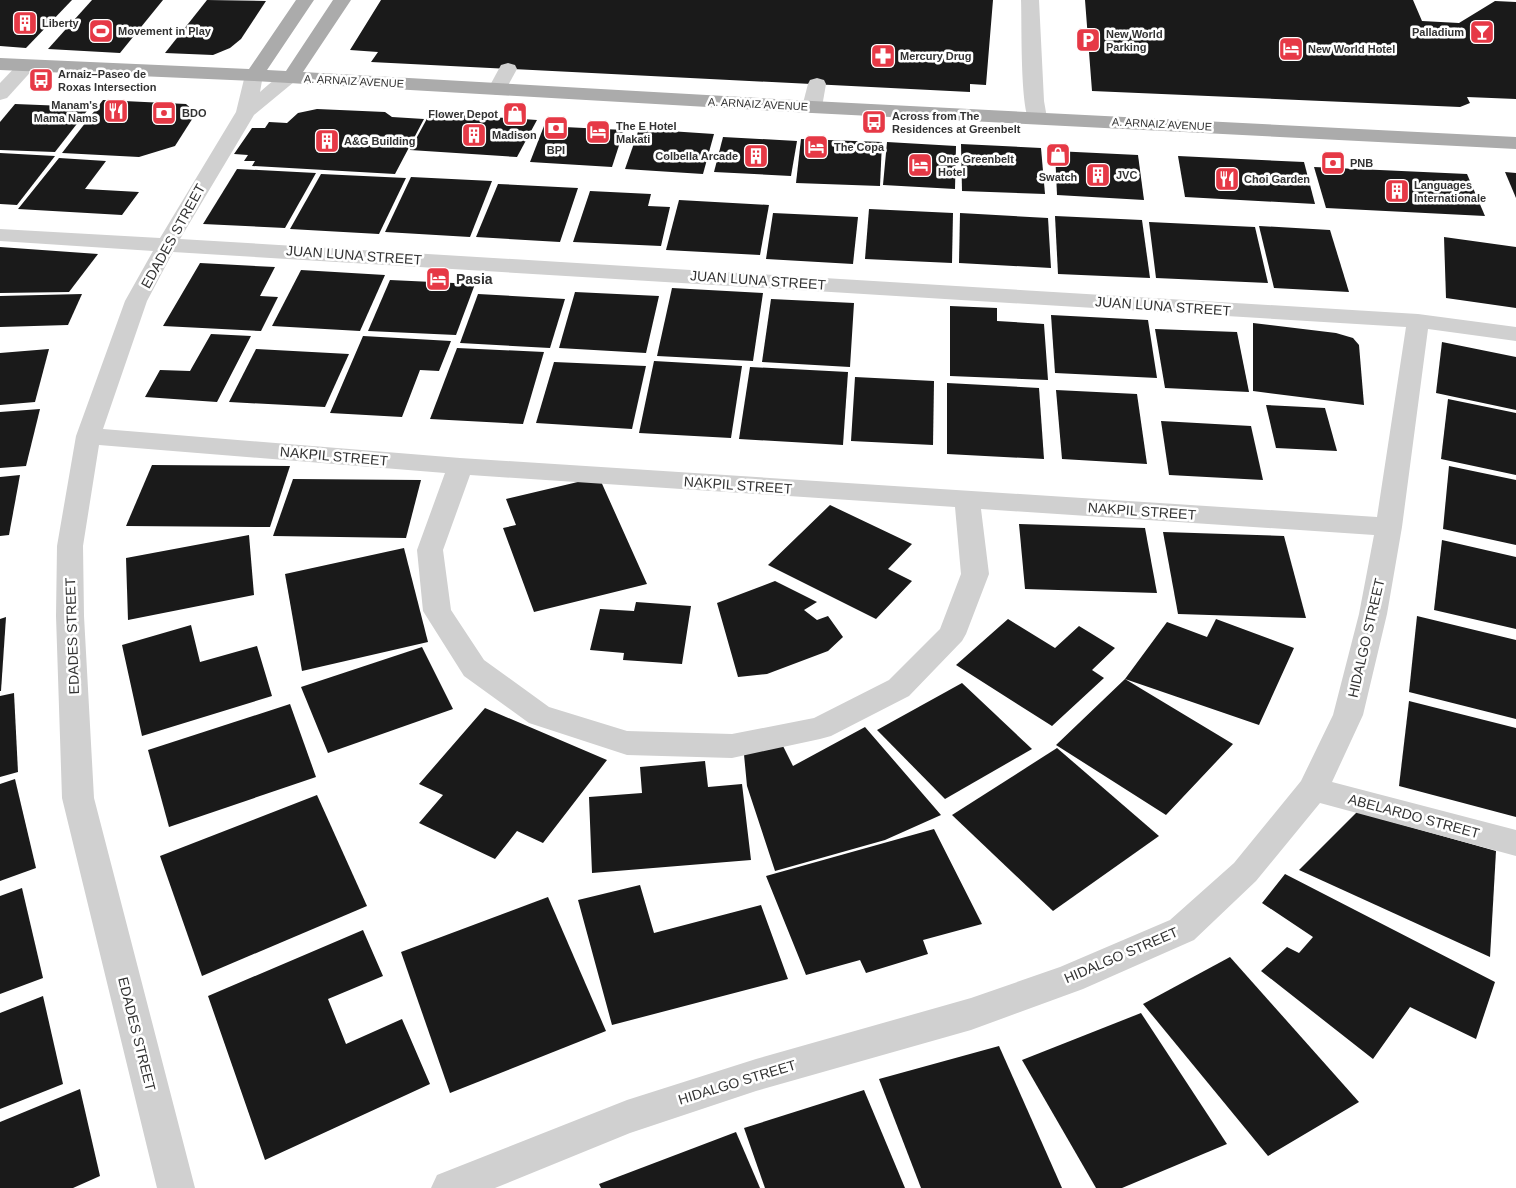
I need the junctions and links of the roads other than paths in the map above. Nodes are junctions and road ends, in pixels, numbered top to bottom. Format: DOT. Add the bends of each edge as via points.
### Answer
graph roads {
  1 [pos="305,0"];
  2 [pos="342,0"];
  3 [pos="1030,0"];
  4 [pos="0,64"];
  5 [pos="27,66"];
  6 [pos="508,69"];
  7 [pos="254,75"];
  8 [pos="291,77"];
  9 [pos="817,84"];
  10 [pos="497,89"];
  11 [pos="0,94"];
  12 [pos="812,107"];
  13 [pos="246,112"];
  14 [pos="1037,118"];
  15 [pos="1516,142"];
  16 [pos="0,235"];
  17 [pos="167,244"];
  18 [pos="1418,322"];
  19 [pos="1516,334"];
  20 [pos="88,436"];
  21 [pos="460,466"];
  22 [pos="968,500"];
  23 [pos="1389,527"];
  24 [pos="1313,789"];
  25 [pos="1516,843"];
  26 [pos="176,1188"];
  27 [pos="450,1188"];
  1 -- 7 [label="main road"];
  2 -- 8 [label="main road"];
  3 -- 14 [label="street"];
  4 -- 5 [label="main road, A. ARNAIZ AVENUE"];
  5 -- 7 [label="main road, A. ARNAIZ AVENUE"];
  5 -- 11 [label="street"];
  6 -- 10 [label="street"];
  7 -- 8 [label="main road, A. ARNAIZ AVENUE"];
  7 -- 13 [label="street, EDADES STREET"];
  8 -- 10 [label="main road, A. ARNAIZ AVENUE"];
  8 -- 13 [label="street, EDADES STREET"];
  9 -- 12 [label="street"];
  10 -- 12 [label="main road, A. ARNAIZ AVENUE"];
  12 -- 14 [label="main road, A. ARNAIZ AVENUE"];
  13 -- 17 [label="street, EDADES STREET"];
  14 -- 15 [label="main road, A. ARNAIZ AVENUE"];
  16 -- 17 [label="street, JUAN LUNA STREET"];
  17 -- 18 [label="street, JUAN LUNA STREET"];
  17 -- 20 [label="street, EDADES STREET" via="136,301"];
  18 -- 19 [label="street, JUAN LUNA STREET"];
  18 -- 23 [label="street, HIDALGO STREET"];
  20 -- 21 [label="street, NAKPIL STREET"];
  20 -- 26 [label="street, EDADES STREET" via="70,546 78,798"];
  21 -- 22 [label="street, NAKPIL STREET"];
  21 -- 22 [label="street" via="430,550 437,611 474,668 539,715 627,743 732,746 820,728 899,688 952,634 974,574"];
  22 -- 23 [label="street, NAKPIL STREET"];
  23 -- 24 [label="street, HIDALGO STREET" via="1373,614 1348,715"];
  24 -- 25 [label="street, ABELARDO STREET"];
  24 -- 27 [label="street, HIDALGO STREET" via="1245,872 1182,930 1071,978 971,1014 756,1075 627,1117"];
}
